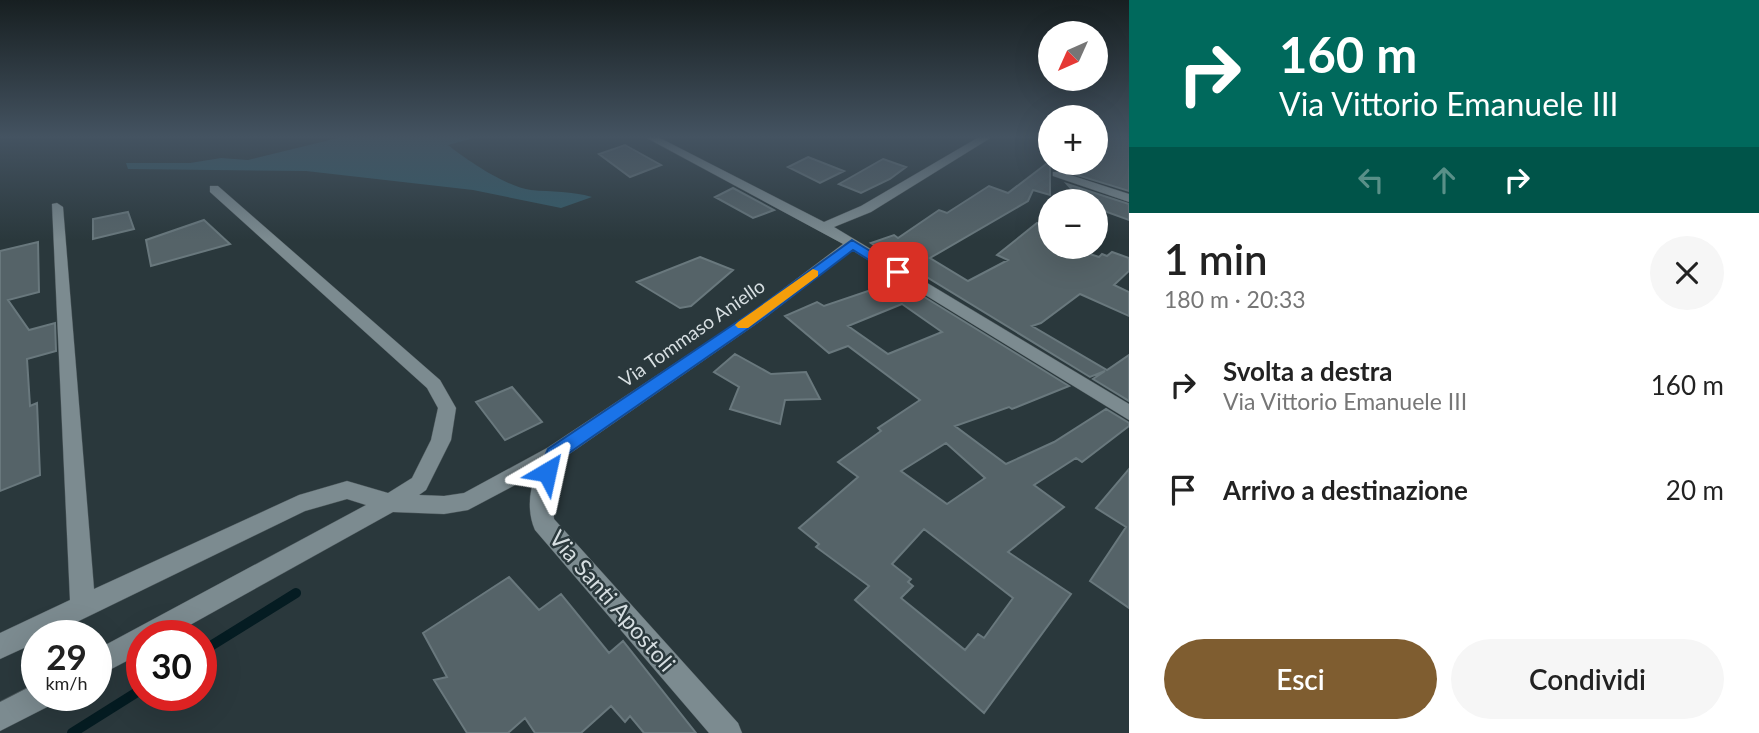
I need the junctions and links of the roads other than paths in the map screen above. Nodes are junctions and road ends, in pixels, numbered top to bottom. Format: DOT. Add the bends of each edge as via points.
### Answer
graph roads {
  1 [pos="716,171"];
  2 [pos="930,171"];
  3 [pos="1060,175"];
  4 [pos="214,188"];
  5 [pos="1129,198"];
  6 [pos="57,207"];
  7 [pos="824,227"];
  8 [pos="852,244"];
  9 [pos="1129,413"];
  10 [pos="554,454"];
  11 [pos="391,503"];
  12 [pos="83,607"];
  13 [pos="175,620"];
  14 [pos="0,646"];
  15 [pos="21,706"];
  16 [pos="0,718"];
  17 [pos="728,733"];
  1 -- 7 [label="street"];
  2 -- 7 [label="street" via="866,209"];
  3 -- 5 [label="street"];
  4 -- 11 [label="street" via="434,384 447,408 441,440 419,484"];
  6 -- 12 [label="street"];
  7 -- 8 [label="street"];
  8 -- 9 [label="street"];
  8 -- 10 [label="street, Via Tommaso Aniello" via="760,314"];
  10 -- 11 [label="street, Via Tommaso Aniello" via="468,501"];
  10 -- 17 [label="street, Via Santi Apostoli" via="540,490 543,523"];
  11 -- 12 [label="street" via="347,490 299,504"];
  11 -- 13 [label="street"];
  12 -- 14 [label="street"];
  15 -- 16 [label="street"];
}
